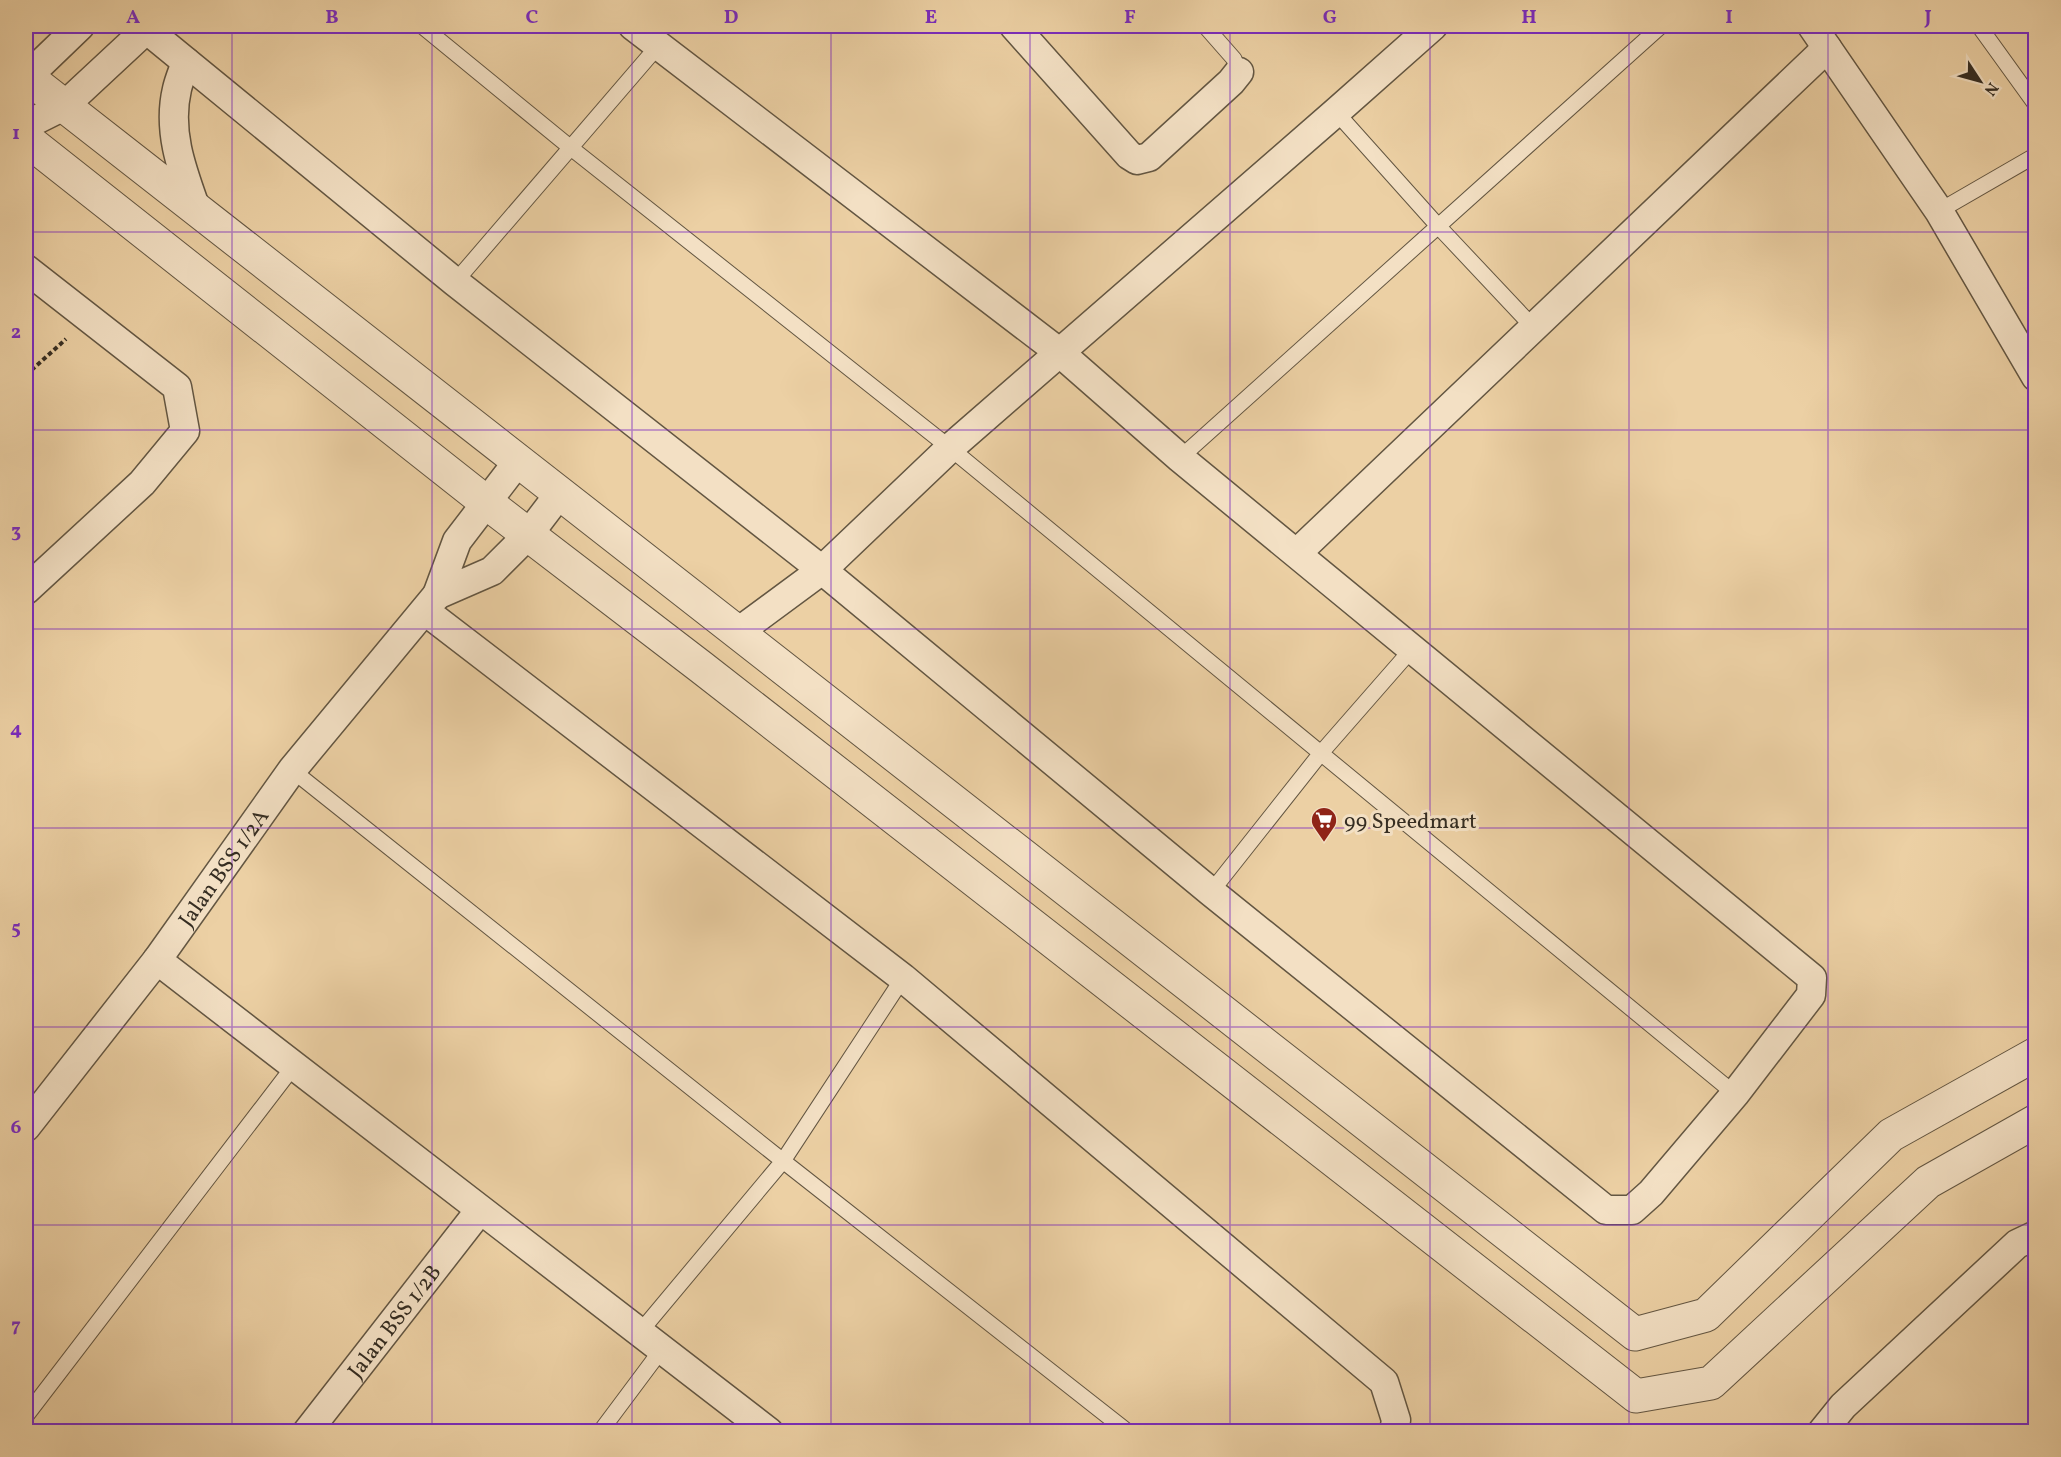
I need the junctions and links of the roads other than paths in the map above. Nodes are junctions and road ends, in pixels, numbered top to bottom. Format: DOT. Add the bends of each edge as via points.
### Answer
graph roads {
  1 [pos="80,26"];
  2 [pos="422,26"];
  3 [pos="633,26"];
  4 [pos="1014,26"];
  5 [pos="1205,26"];
  6 [pos="1433,26"];
  7 [pos="1661,26"];
  8 [pos="1979,26"];
  9 [pos="148,27"];
  10 [pos="1820,37"];
  11 [pos="658,46"];
  12 [pos="186,62"];
  13 [pos="1239,72"];
  14 [pos="26,78"];
  15 [pos="2036,105"];
  16 [pos="64,106"];
  17 [pos="1336,112"];
  18 [pos="26,125"];
  19 [pos="26,139"];
  20 [pos="571,147"];
  21 [pos="2036,155"];
  22 [pos="196,208"];
  23 [pos="1939,211"];
  24 [pos="1438,226"];
  25 [pos="26,269"];
  26 [pos="455,282"];
  27 [pos="1534,327"];
  28 [pos="1059,352"];
  29 [pos="2036,377"];
  30 [pos="950,448"];
  31 [pos="1180,458"];
  32 [pos="519,460"];
  33 [pos="560,493"];
  34 [pos="487,503"];
  35 [pos="528,535"];
  36 [pos="1297,553"];
  37 [pos="822,570"];
  38 [pos="26,590"];
  39 [pos="431,603"];
  40 [pos="738,632"];
  41 [pos="1412,649"];
  42 [pos="1321,753"];
  43 [pos="292,770"];
  44 [pos="1211,892"];
  45 [pos="157,960"];
  46 [pos="903,978"];
  47 [pos="2036,1054"];
  48 [pos="293,1067"];
  49 [pos="1736,1094"];
  50 [pos="2036,1121"];
  51 [pos="26,1127"];
  52 [pos="783,1161"];
  53 [pos="480,1210"];
  54 [pos="2036,1235"];
  55 [pos="640,1332"];
  56 [pos="662,1349"];
  57 [pos="26,1416"];
  58 [pos="307,1431"];
  59 [pos="600,1431"];
  60 [pos="769,1431"];
  61 [pos="1128,1431"];
  62 [pos="1394,1431"];
  63 [pos="1822,1431"];
  1 -- 14 [label="street"];
  2 -- 20 [label="lane"];
  3 -- 11 [label="street"];
  4 -- 13 [label="street" via="1137,160 1149,157"];
  5 -- 13 [label="lane" via="1234,59"];
  6 -- 17 [label="street"];
  7 -- 24 [label="lane"];
  8 -- 15 [label="lane"];
  9 -- 12 [label="street"];
  9 -- 16 [label="street"];
  10 -- 23 [label="street"];
  10 -- 27 [label="street"];
  11 -- 20 [label="lane"];
  11 -- 28 [label="street"];
  12 -- 22 [label="street" via="177,90 173,127 178,157"];
  12 -- 26 [label="street"];
  14 -- 16 [label="street"];
  16 -- 18 [label="street"];
  16 -- 22 [label="street"];
  17 -- 24 [label="lane"];
  17 -- 28 [label="street"];
  19 -- 34 [label="street"];
  20 -- 26 [label="lane"];
  20 -- 30 [label="lane"];
  21 -- 23 [label="lane"];
  22 -- 32 [label="street"];
  23 -- 29 [label="street"];
  24 -- 27 [label="lane"];
  24 -- 31 [label="lane"];
  25 -- 38 [label="street" via="177,387 185,430 142,483"];
  26 -- 37 [label="street"];
  27 -- 36 [label="street"];
  28 -- 30 [label="street"];
  28 -- 31 [label="street"];
  30 -- 37 [label="street"];
  30 -- 42 [label="lane"];
  31 -- 36 [label="street"];
  32 -- 33 [label="street"];
  32 -- 34 [label="street"];
  33 -- 35 [label="street"];
  33 -- 40 [label="street"];
  34 -- 35 [label="street"];
  34 -- 39 [label="street" via="457,541"];
  35 -- 39 [label="street" via="492,571"];
  35 -- 50 [label="street" via="1636,1396 1711,1383 1928,1182"];
  36 -- 41 [label="street"];
  37 -- 40 [label="street"];
  37 -- 44 [label="street"];
  39 -- 43 [label="street, Jalan BSS 1/2A"];
  39 -- 46 [label="street"];
  40 -- 47 [label="street" via="1635,1334 1706,1315 1890,1135"];
  41 -- 42 [label="lane"];
  41 -- 49 [label="street" via="1812,978 1811,995"];
  42 -- 44 [label="lane"];
  42 -- 49 [label="lane"];
  43 -- 45 [label="street, Jalan BSS 1/2A"];
  43 -- 52 [label="lane"];
  44 -- 49 [label="street" via="1606,1210 1632,1210"];
  45 -- 48 [label="street"];
  45 -- 51 [label="street, Jalan BSS 1/2A"];
  46 -- 52 [label="lane"];
  46 -- 62 [label="street" via="1384,1382 1396,1420"];
  48 -- 53 [label="street"];
  48 -- 57 [label="lane"];
  52 -- 55 [label="lane"];
  52 -- 61 [label="lane"];
  53 -- 55 [label="street"];
  53 -- 58 [label="street, Jalan BSS 1/2B"];
  54 -- 63 [label="street" via="2017,1244 1843,1406"];
  55 -- 56 [label="street"];
  56 -- 59 [label="lane"];
  56 -- 60 [label="street"];
}
